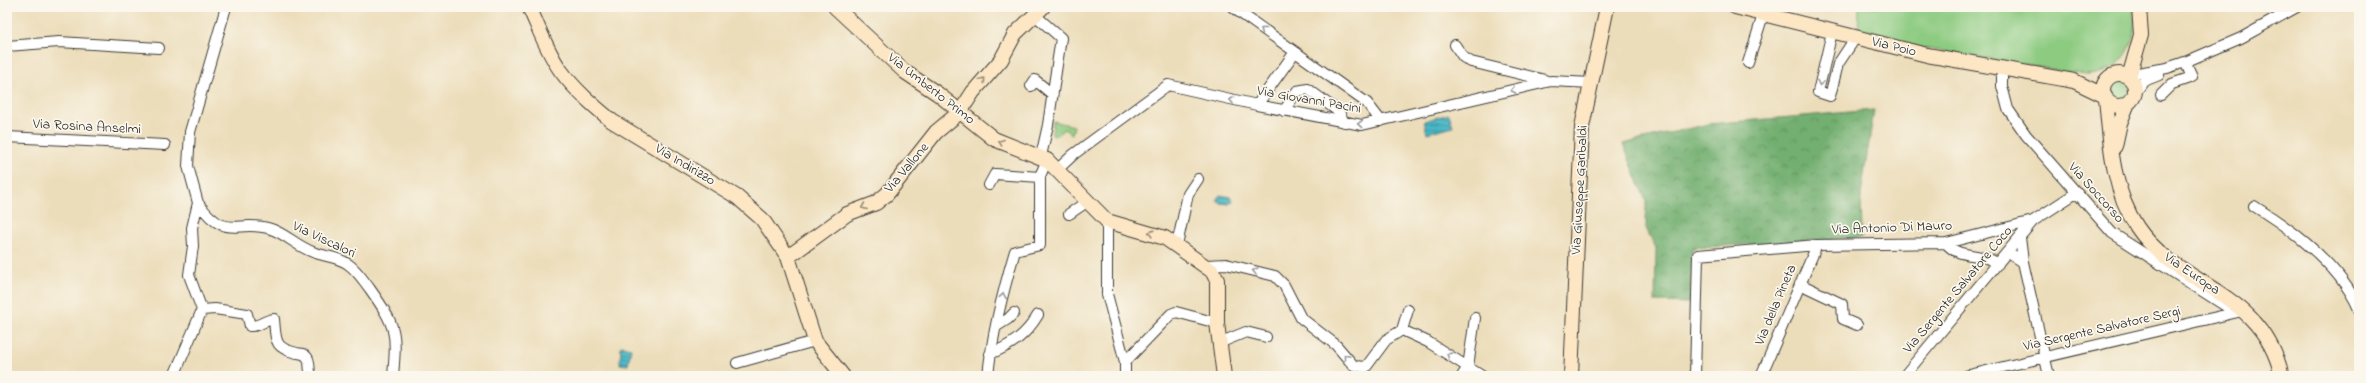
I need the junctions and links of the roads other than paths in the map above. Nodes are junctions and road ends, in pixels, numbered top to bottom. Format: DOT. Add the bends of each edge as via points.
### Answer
graph roads {
  1 [pos="226,7"];
  2 [pos="529,7"];
  3 [pos="836,7"];
  4 [pos="1232,7"];
  5 [pos="1607,7"];
  6 [pos="1735,7"];
  7 [pos="2139,7"];
  8 [pos="2297,7"];
  9 [pos="1039,12"];
  10 [pos="1763,15"];
  11 [pos="1832,32"];
  12 [pos="1856,37"];
  13 [pos="2140,41"];
  14 [pos="1455,45"];
  15 [pos="7,46"];
  16 [pos="159,48"];
  17 [pos="1295,52"];
  18 [pos="1825,60"];
  19 [pos="1748,63"];
  20 [pos="1838,64"];
  21 [pos="2186,64"];
  22 [pos="2002,68"];
  23 [pos="2112,76"];
  24 [pos="2054,77"];
  25 [pos="2129,77"];
  26 [pos="1551,81"];
  27 [pos="1592,83"];
  28 [pos="1031,86"];
  29 [pos="1052,94"];
  30 [pos="2161,95"];
  31 [pos="2105,97"];
  32 [pos="2131,98"];
  33 [pos="1257,105"];
  34 [pos="1284,111"];
  35 [pos="960,112"];
  36 [pos="1381,120"];
  37 [pos="1344,122"];
  38 [pos="7,137"];
  39 [pos="165,146"];
  40 [pos="1049,163"];
  41 [pos="2114,164"];
  42 [pos="1040,177"];
  43 [pos="1198,179"];
  44 [pos="989,185"];
  45 [pos="2076,193"];
  46 [pos="1088,201"];
  47 [pos="198,203"];
  48 [pos="2254,206"];
  49 [pos="1069,214"];
  50 [pos="1107,221"];
  51 [pos="2032,221"];
  52 [pos="2020,237"];
  53 [pos="1946,243"];
  54 [pos="1177,245"];
  55 [pos="1817,245"];
  56 [pos="2008,252"];
  57 [pos="788,257"];
  58 [pos="2023,262"];
  59 [pos="1998,264"];
  60 [pos="1206,265"];
  61 [pos="1800,284"];
  62 [pos="2359,308"];
  63 [pos="202,310"];
  64 [pos="1408,310"];
  65 [pos="2240,311"];
  66 [pos="1014,312"];
  67 [pos="1038,315"];
  68 [pos="1475,318"];
  69 [pos="1217,324"];
  70 [pos="1858,325"];
  71 [pos="997,326"];
  72 [pos="1402,330"];
  73 [pos="1266,337"];
  74 [pos="815,341"];
  75 [pos="1219,343"];
  76 [pos="990,354"];
  77 [pos="2045,358"];
  78 [pos="1125,362"];
  79 [pos="737,363"];
  80 [pos="1913,365"];
  81 [pos="1365,371"];
  82 [pos="1465,372"];
  83 [pos="174,376"];
  84 [pos="312,376"];
  85 [pos="393,376"];
  86 [pos="843,376"];
  87 [pos="988,376"];
  88 [pos="1125,376"];
  89 [pos="1224,376"];
  90 [pos="1482,376"];
  91 [pos="1571,376"];
  92 [pos="1695,376"];
  93 [pos="1761,376"];
  94 [pos="1904,376"];
  95 [pos="1916,376"];
  96 [pos="1965,376"];
  97 [pos="2049,376"];
  98 [pos="2282,376"];
  1 -- 47 [label="street" via="190,132 188,166"];
  2 -- 57 [label="street, Via Indirizzo" via="552,57 561,71 582,93 612,120 737,197 762,219"];
  3 -- 35 [label="street, Via Umberto Primo" via="905,72"];
  17 -- 4 [label="street, one-way"];
  5 -- 27 [label="street, Via Giuseppe Garibaldi"];
  6 -- 10 [label="street, Via Poio"];
  7 -- 13 [label="street" via="2142,25"];
  8 -- 21 [label="street"];
  9 -- 29 [label="street" via="1060,42"];
  35 -- 9 [label="street, Via Vallone, one-way" via="973,92 1001,60 1015,34"];
  10 -- 11 [label="street, Via Poio"];
  10 -- 19 [label="street"];
  11 -- 12 [label="street, Via Poio"];
  11 -- 18 [label="street"];
  12 -- 20 [label="street"];
  12 -- 22 [label="street, Via Poio" via="1927,55"];
  13 -- 23 [label="street"];
  13 -- 25 [label="street"];
  14 -- 26 [label="street" via="1463,57 1471,62"];
  15 -- 16 [label="street" via="59,42"];
  17 -- 33 [label="street"];
  17 -- 36 [label="street" via="1367,103"];
  18 -- 20 [label="street"];
  18 -- 20 [label="street, one-way" via="1818,92 1830,96"];
  21 -- 25 [label="street"];
  21 -- 30 [label="street" via="2192,77 2172,84"];
  21 -- 32 [label="street" via="2149,78"];
  22 -- 24 [label="street, Via Poio"];
  22 -- 45 [label="street, Via Soccorso" via="2002,86 2008,108 2026,135"];
  23 -- 24 [label="street" via="2089,79"];
  23 -- 25 [label="street" via="2120,74"];
  23 -- 31 [label="street" via="2104,86"];
  24 -- 31 [label="street" via="2084,85"];
  25 -- 32 [label="street" via="2134,84"];
  26 -- 27 [label="street, Via Giovanni Pacini"];
  26 -- 36 [label="street, Via Giovanni Pacini, one-way"];
  27 -- 91 [label="street, Via Giuseppe Garibaldi" via="1582,127"];
  28 -- 29 [label="street" via="1035,80"];
  29 -- 40 [label="street" via="1048,125"];
  31 -- 32 [label="street" via="2116,105"];
  31 -- 41 [label="street"];
  32 -- 41 [label="street" via="2115,141"];
  33 -- 34 [label="street, Via Giovanni Pacini"];
  33 -- 40 [label="street, Via Giovanni Pacini, one-way" via="1168,85 1086,146"];
  34 -- 37 [label="street, Via Giovanni Pacini"];
  34 -- 37 [label="street" via="1297,91 1308,89 1339,112"];
  40 -- 35 [label="street, Via Umberto Primo, one-way" via="994,139"];
  35 -- 57 [label="street, Via Vallone, one-way" via="936,132 887,194 876,202 847,214"];
  36 -- 37 [label="street, Via Giovanni Pacini, one-way" via="1362,125"];
  38 -- 39 [label="street, Via Rosina Anselmi"];
  40 -- 42 [label="street"];
  40 -- 46 [label="street, Via Umberto Primo"];
  41 -- 65 [label="street, Via Europa" via="2125,205 2149,242"];
  42 -- 44 [label="street" via="996,174"];
  71 -- 42 [label="street, one-way" via="1003,292 1015,251 1040,245"];
  43 -- 54 [label="street" via="1188,194"];
  45 -- 51 [label="street, Via Antonio Di Mauro"];
  45 -- 65 [label="street, Via Soccorso" via="2112,233 2198,289"];
  46 -- 49 [label="street"];
  46 -- 50 [label="street, Via Umberto Primo"];
  47 -- 63 [label="street" via="192,228 193,246 189,274"];
  47 -- 85 [label="street, Via Viscalori" via="218,224 230,228 270,229 313,252 334,257 358,272 389,316 393,326"];
  48 -- 62 [label="street" via="2290,228 2322,258 2345,285"];
  54 -- 50 [label="street, Via Umberto Primo, one-way" via="1157,234"];
  50 -- 78 [label="street" via="1107,294"];
  51 -- 52 [label="street, Via Sergente Salvatore Coco"];
  51 -- 53 [label="street, Via Antonio Di Mauro"];
  52 -- 56 [label="street, Via Sergente Salvatore Coco"];
  52 -- 58 [label="street"];
  53 -- 55 [label="street, Via Antonio Di Mauro"];
  53 -- 59 [label="street" via="1956,252 1984,256"];
  54 -- 60 [label="street, Via Umberto Primo"];
  55 -- 61 [label="street, Via della Pineta"];
  55 -- 92 [label="street, Via Antonio Di Mauro" via="1698,255"];
  56 -- 58 [label="street"];
  56 -- 59 [label="street, Via Sergente Salvatore Coco"];
  57 -- 74 [label="street, Via Indirizzo"];
  58 -- 77 [label="street"];
  59 -- 80 [label="street, Via Sergente Salvatore Coco"];
  60 -- 69 [label="street, Via Umberto Primo" via="1216,280"];
  81 -- 60 [label="street, one-way" via="1354,366 1336,345 1301,318 1284,285 1275,276 1226,264"];
  61 -- 70 [label="street" via="1842,304 1843,319"];
  61 -- 93 [label="street, Via della Pineta"];
  63 -- 83 [label="street"];
  63 -- 84 [label="street" via="215,309 248,314 250,326 257,327 268,319 274,319 276,343 280,347 304,354 308,358"];
  64 -- 72 [label="street"];
  65 -- 77 [label="street, Via Sergente Salvatore Sergi"];
  65 -- 98 [label="street, Via Europa" via="2270,346"];
  66 -- 71 [label="street"];
  67 -- 76 [label="street" via="1025,335 1006,348"];
  68 -- 82 [label="street"];
  69 -- 75 [label="street, Via Umberto Primo"];
  69 -- 78 [label="street" via="1176,312 1171,314"];
  71 -- 76 [label="street"];
  72 -- 81 [label="street" via="1386,340"];
  82 -- 72 [label="street, one-way" via="1428,342"];
  73 -- 75 [label="street" via="1246,332"];
  74 -- 79 [label="street"];
  74 -- 86 [label="street, Via Indirizzo"];
  75 -- 89 [label="street, Via Umberto Primo"];
  76 -- 87 [label="street"];
  77 -- 96 [label="street, Via Sergente Salvatore Sergi"];
  77 -- 97 [label="street"];
  78 -- 88 [label="street"];
  80 -- 94 [label="street, Via Sergente Salvatore Coco"];
  80 -- 95 [label="street"];
  82 -- 90 [label="street"];
}
